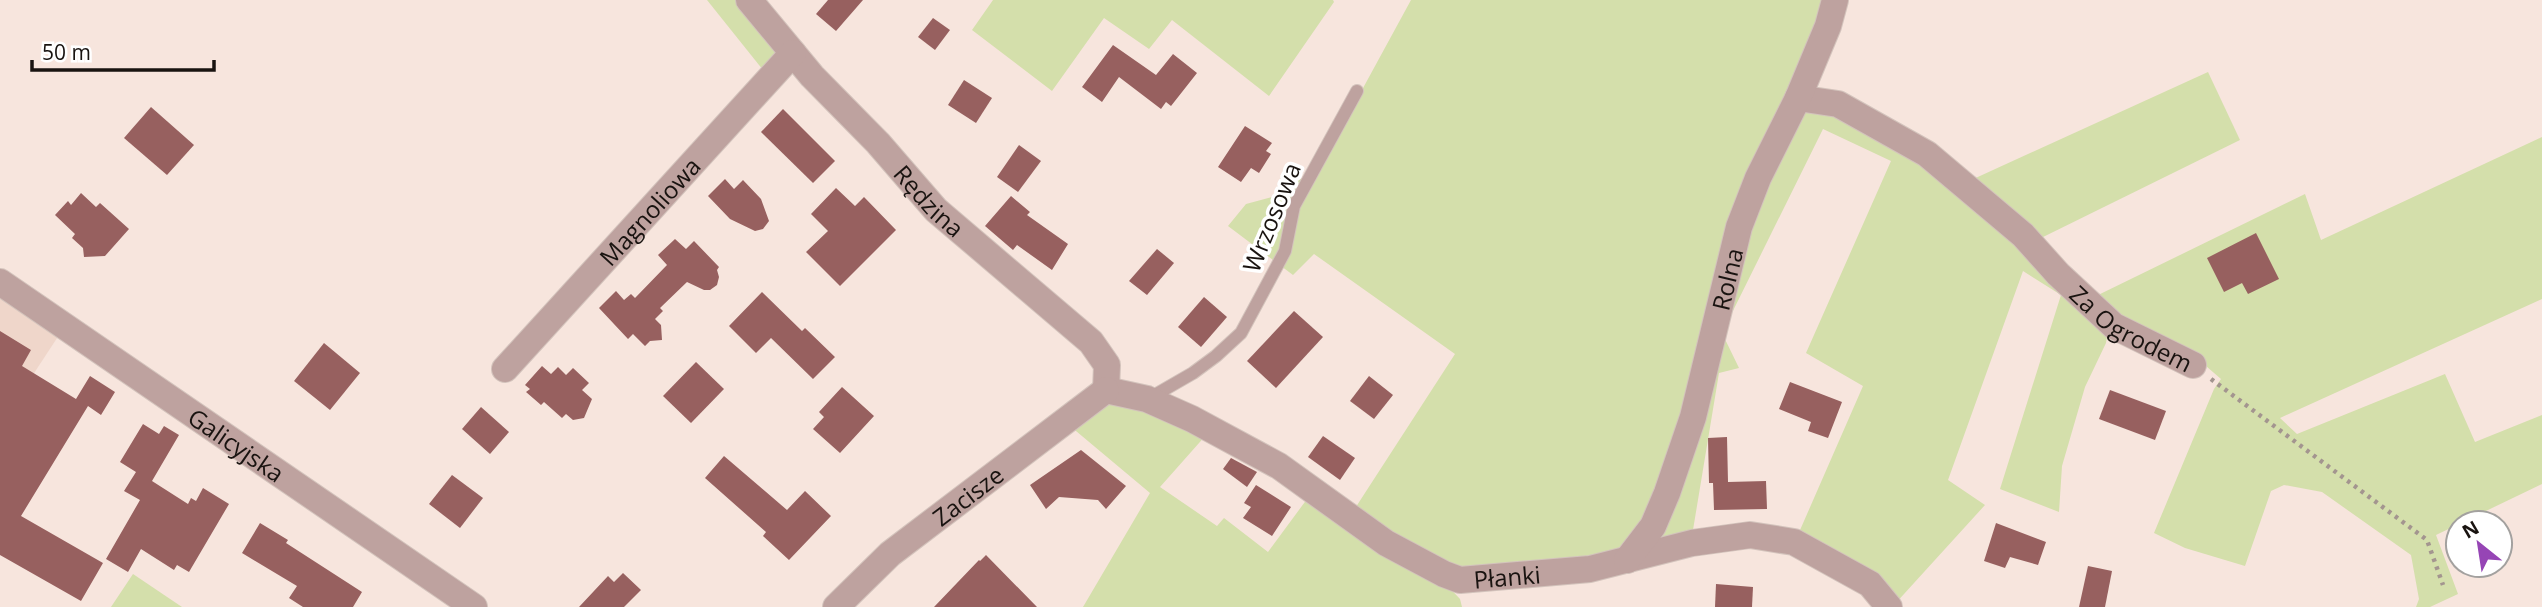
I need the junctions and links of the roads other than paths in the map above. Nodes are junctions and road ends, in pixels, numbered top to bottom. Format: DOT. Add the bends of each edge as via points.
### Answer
graph roads {
  1 [pos="749,0"];
  2 [pos="1835,0"];
  3 [pos="793,53"];
  4 [pos="1357,91"];
  5 [pos="1798,97"];
  6 [pos="0,282"];
  7 [pos="2193,365"];
  8 [pos="505,369"];
  9 [pos="1106,390"];
  10 [pos="1147,400"];
  11 [pos="1627,561"];
  12 [pos="474,607"];
  13 [pos="836,607"];
  14 [pos="1889,607"];
  1 -- 3 [label="street, Rędzina"];
  2 -- 5 [label="street, Rolna"];
  3 -- 8 [label="street, Magnoliowa"];
  3 -- 9 [label="street, Rędzina" via="936,209 1091,342 1107,365"];
  4 -- 10 [label="lane, Wrzosowa" via="1294,206 1285,251 1241,333 1193,373"];
  5 -- 7 [label="street, Za Ogrodem" via="1838,104 1927,154 2023,235 2114,326"];
  5 -- 11 [label="street, Rolna" via="1739,228 1693,417 1667,493 1653,526"];
  6 -- 12 [label="street, Galicyjska"];
  9 -- 10 [label="street, Płanki"];
  9 -- 13 [label="street, Zacisze" via="890,554"];
  10 -- 11 [label="street, Płanki" via="1279,466 1386,543 1460,580 1590,569"];
  11 -- 14 [label="street, Płanki" via="1692,543 1750,535 1794,542 1870,584"];
}
